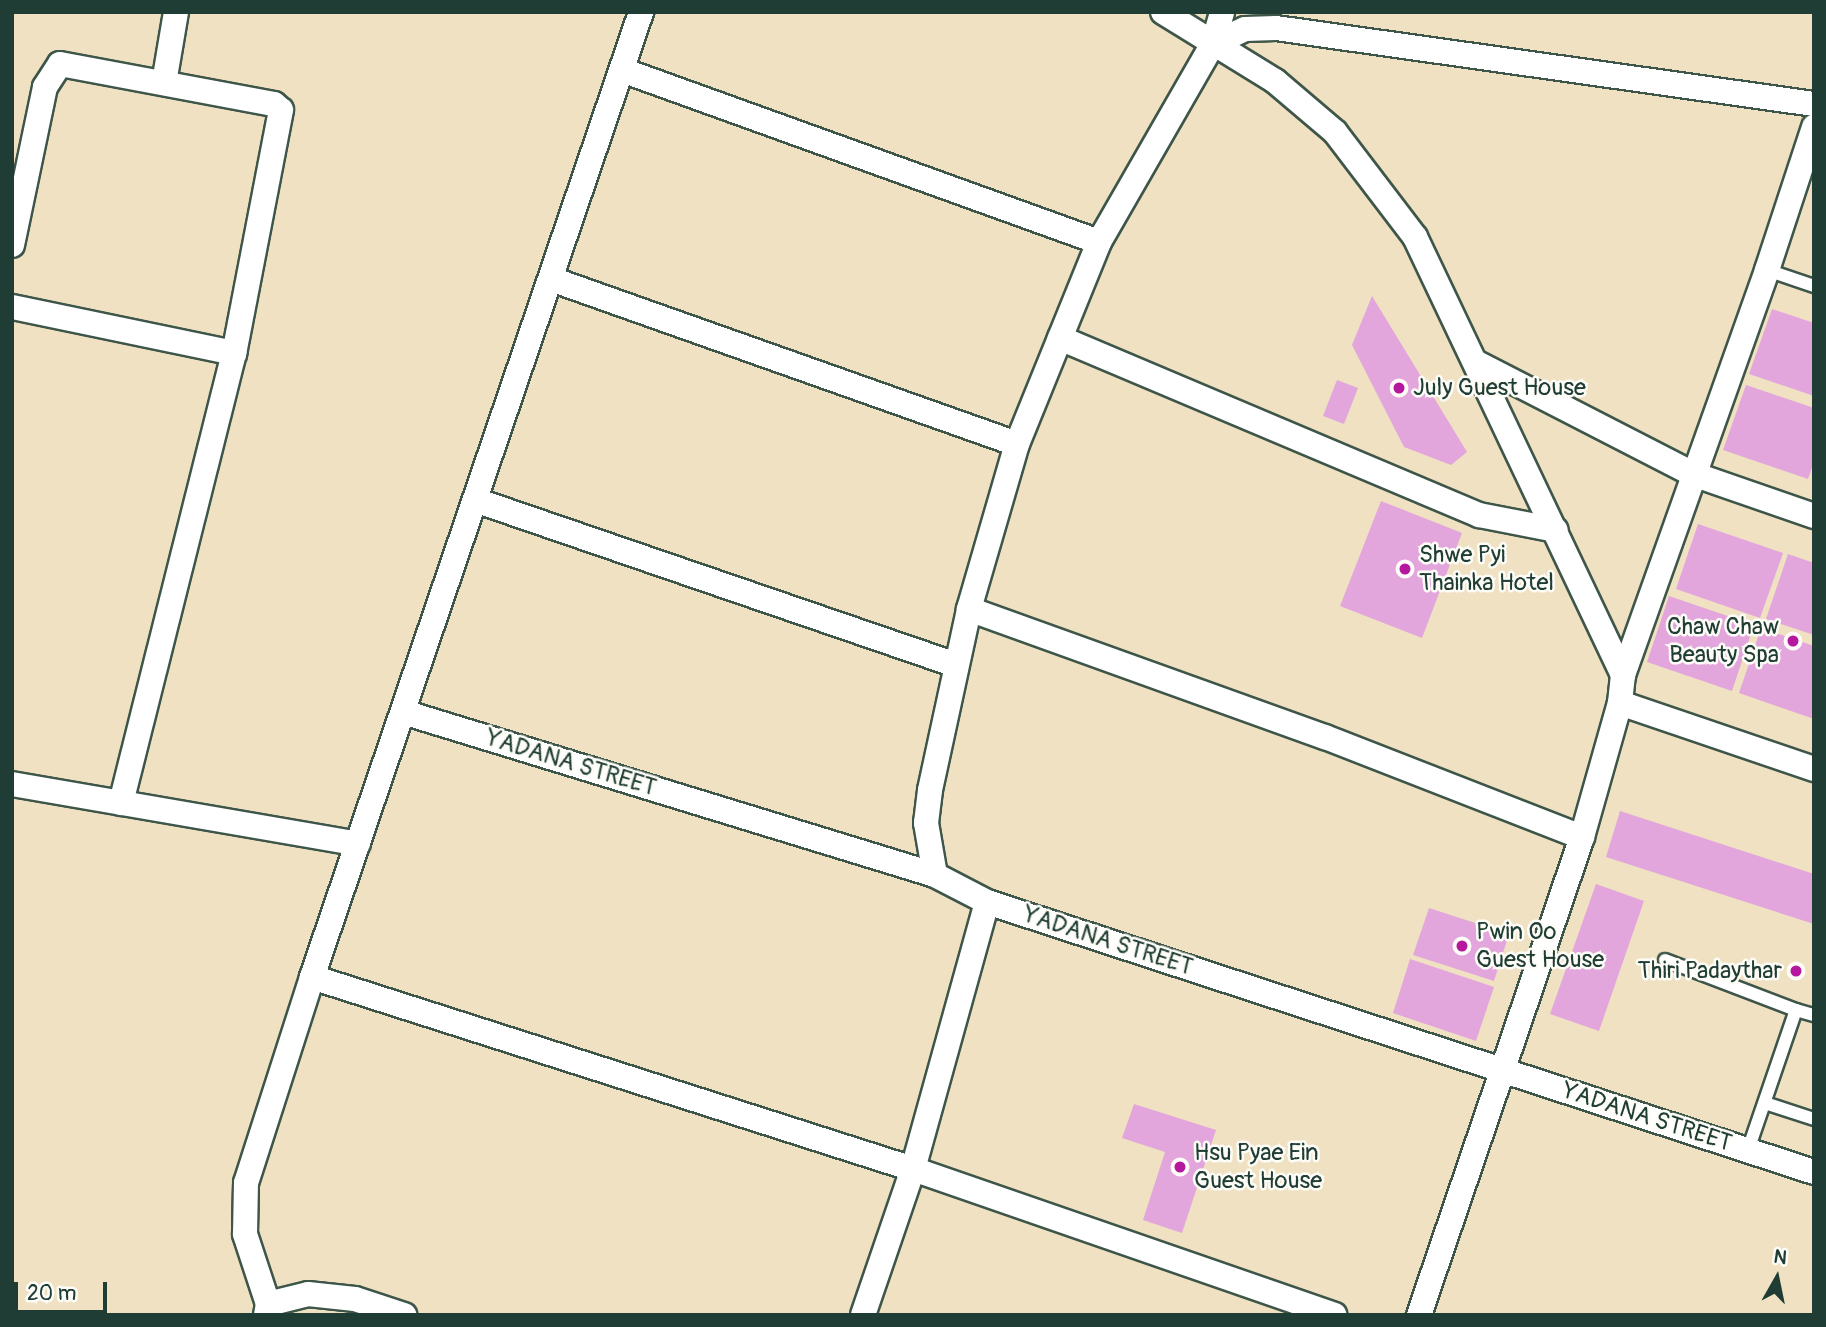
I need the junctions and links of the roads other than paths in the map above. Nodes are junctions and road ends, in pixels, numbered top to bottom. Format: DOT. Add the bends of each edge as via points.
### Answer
graph roads {
  1 [pos="176,12"];
  2 [pos="641,12"];
  3 [pos="1163,12"];
  4 [pos="1222,12"];
  5 [pos="1213,44"];
  6 [pos="622,70"];
  7 [pos="164,83"];
  8 [pos="1814,104"];
  9 [pos="1814,127"];
  10 [pos="1099,242"];
  11 [pos="12,244"];
  12 [pos="1767,270"];
  13 [pos="551,279"];
  14 [pos="1814,286"];
  15 [pos="12,307"];
  16 [pos="1060,338"];
  17 [pos="234,353"];
  18 [pos="1475,362"];
  19 [pos="1017,444"];
  20 [pos="1693,474"];
  21 [pos="475,500"];
  22 [pos="1814,516"];
  23 [pos="1556,530"];
  24 [pos="969,609"];
  25 [pos="956,665"];
  26 [pos="1623,675"];
  27 [pos="1620,703"];
  28 [pos="403,712"];
  29 [pos="1814,769"];
  30 [pos="12,784"];
  31 [pos="121,803"];
  32 [pos="1582,837"];
  33 [pos="358,844"];
  34 [pos="935,875"];
  35 [pos="987,902"];
  36 [pos="1665,960"];
  37 [pos="313,977"];
  38 [pos="1796,1010"];
  39 [pos="1814,1015"];
  40 [pos="1503,1069"];
  41 [pos="1765,1103"];
  42 [pos="1814,1119"];
  43 [pos="1748,1150"];
  44 [pos="913,1169"];
  45 [pos="1814,1172"];
  46 [pos="267,1309"];
  47 [pos="404,1315"];
  48 [pos="863,1315"];
  49 [pos="1334,1315"];
  50 [pos="1419,1315"];
  1 -- 7 [label="street"];
  2 -- 6 [label="street"];
  3 -- 5 [label="street"];
  4 -- 5 [label="street"];
  5 -- 8 [label="street" via="1245,29 1276,28"];
  5 -- 10 [label="street"];
  5 -- 18 [label="street" via="1275,81 1335,132 1415,237"];
  6 -- 10 [label="street"];
  6 -- 13 [label="street"];
  7 -- 11 [label="street" via="60,64 45,87"];
  7 -- 17 [label="street" via="274,104 281,110"];
  9 -- 12 [label="street"];
  10 -- 16 [label="street"];
  12 -- 14 [label="lane"];
  12 -- 20 [label="street"];
  13 -- 19 [label="street"];
  13 -- 21 [label="street"];
  15 -- 17 [label="street"];
  16 -- 19 [label="street"];
  16 -- 23 [label="street" via="1479,515"];
  17 -- 31 [label="street"];
  18 -- 20 [label="street"];
  18 -- 23 [label="street"];
  19 -- 24 [label="street"];
  20 -- 22 [label="street"];
  20 -- 26 [label="street"];
  21 -- 25 [label="street"];
  21 -- 28 [label="street"];
  23 -- 26 [label="street"];
  24 -- 25 [label="street"];
  24 -- 32 [label="street" via="1325,737"];
  25 -- 34 [label="street" via="926,823"];
  26 -- 27 [label="street"];
  27 -- 29 [label="street"];
  27 -- 32 [label="street"];
  28 -- 33 [label="street"];
  28 -- 34 [label="street, YADANA STREET"];
  30 -- 31 [label="street"];
  31 -- 33 [label="street"];
  32 -- 40 [label="street"];
  33 -- 37 [label="street"];
  34 -- 35 [label="street, YADANA STREET"];
  35 -- 40 [label="street, YADANA STREET"];
  35 -- 44 [label="street"];
  36 -- 38 [label="lane"];
  37 -- 44 [label="street"];
  37 -- 46 [label="street" via="246,1183 245,1234"];
  38 -- 39 [label="lane"];
  38 -- 41 [label="lane"];
  40 -- 43 [label="street, YADANA STREET"];
  40 -- 50 [label="street"];
  41 -- 42 [label="lane"];
  41 -- 43 [label="lane"];
  43 -- 45 [label="street, YADANA STREET"];
  44 -- 48 [label="street"];
  44 -- 49 [label="street"];
  46 -- 47 [label="street" via="308,1294 355,1299"];
}
